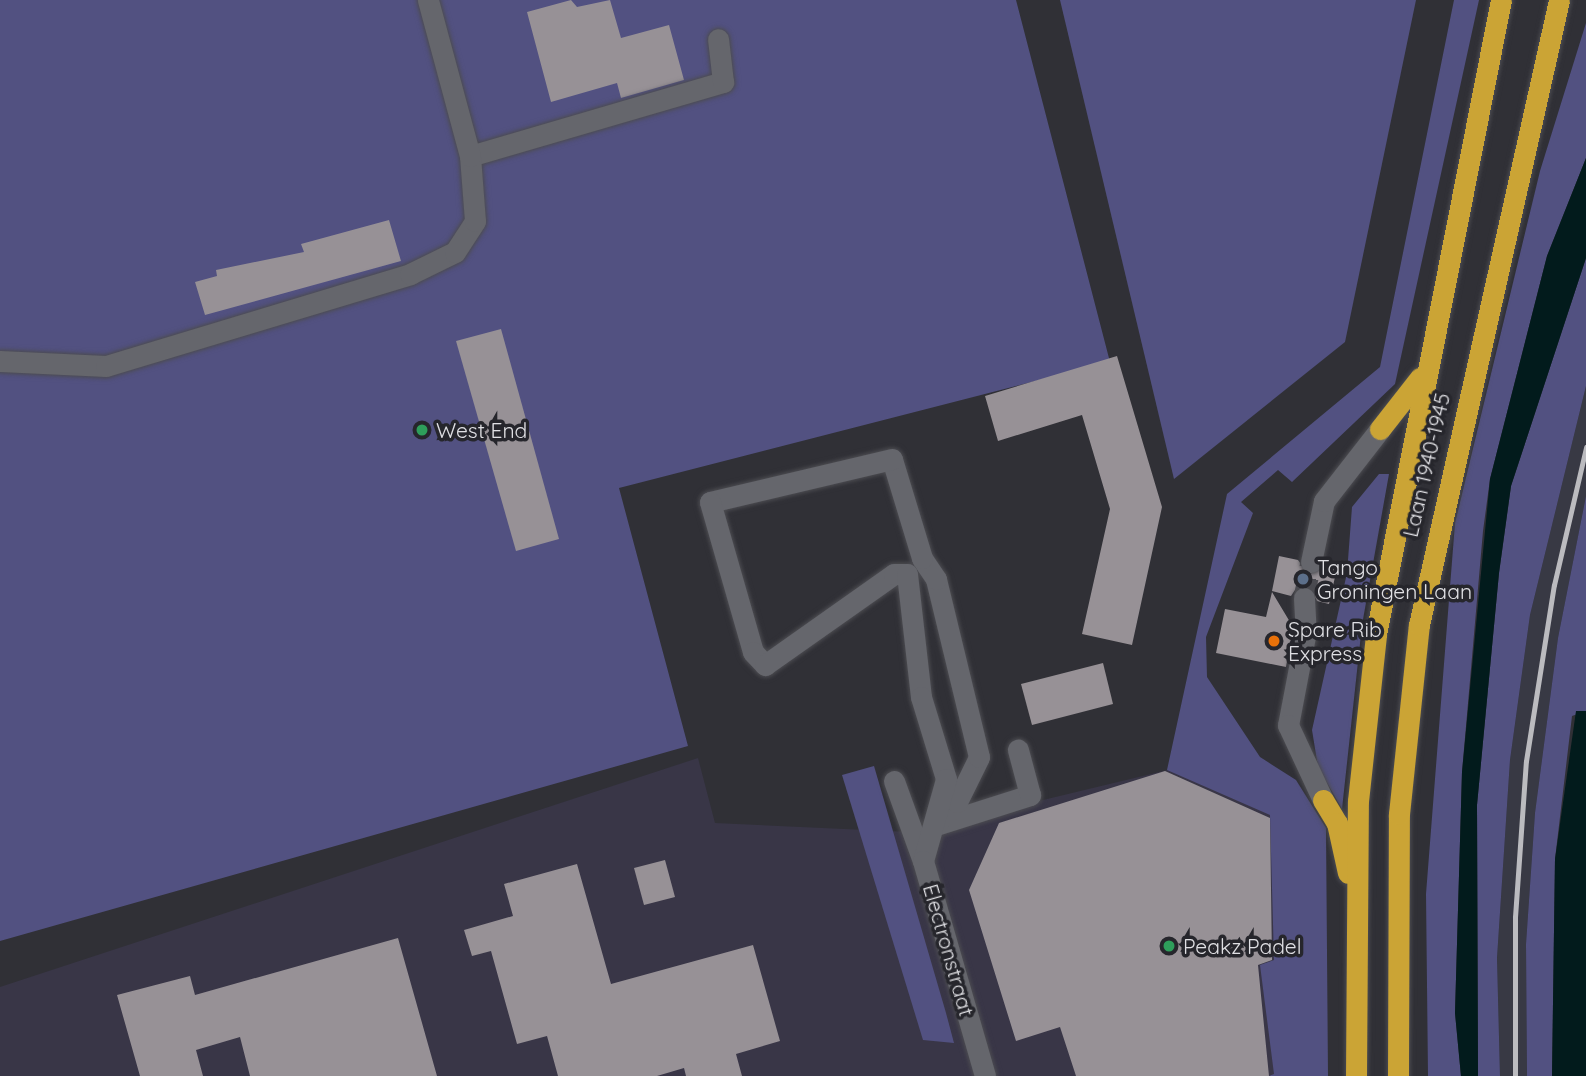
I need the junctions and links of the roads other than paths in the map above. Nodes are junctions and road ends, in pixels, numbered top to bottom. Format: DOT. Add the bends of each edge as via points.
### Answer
graph roads {
  1 [pos="428,0"];
  2 [pos="1501,0"];
  3 [pos="1559,0"];
  4 [pos="718,38"];
  5 [pos="470,156"];
  6 [pos="0,361"];
  7 [pos="1430,361"];
  8 [pos="1380,429"];
  9 [pos="1311,562"];
  10 [pos="1304,598"];
  11 [pos="1018,750"];
  12 [pos="894,781"];
  13 [pos="1323,800"];
  14 [pos="934,826"];
  15 [pos="923,860"];
  16 [pos="1355,906"];
  17 [pos="985,1076"];
  18 [pos="1356,1076"];
  19 [pos="1398,1076"];
  1 -- 5 [label="street"];
  2 -- 7 [label="highway, Laan 1940-1945"];
  3 -- 19 [label="highway, Laan 1940-1945" via="1419,625 1399,814"];
  4 -- 5 [label="street" via="723,82"];
  5 -- 6 [label="street" via="475,221 455,252 410,274 106,366"];
  7 -- 8 [label="highway"];
  7 -- 16 [label="highway, Laan 1940-1945" via="1376,634 1358,801"];
  8 -- 9 [label="street" via="1324,501"];
  10 -- 13 [label="street" via="1307,631 1288,724"];
  11 -- 14 [label="street" via="1030,795"];
  12 -- 15 [label="street"];
  13 -- 16 [label="highway" via="1337,822"];
  14 -- 14 [label="street, Electronstraat" via="957,802 978,757 936,579 922,558 892,459 710,502 754,652 765,665 894,574 907,574 921,697 946,779"];
  14 -- 15 [label="street, Electronstraat"];
  15 -- 17 [label="street, Electronstraat"];
  16 -- 18 [label="highway, Laan 1940-1945"];
}
